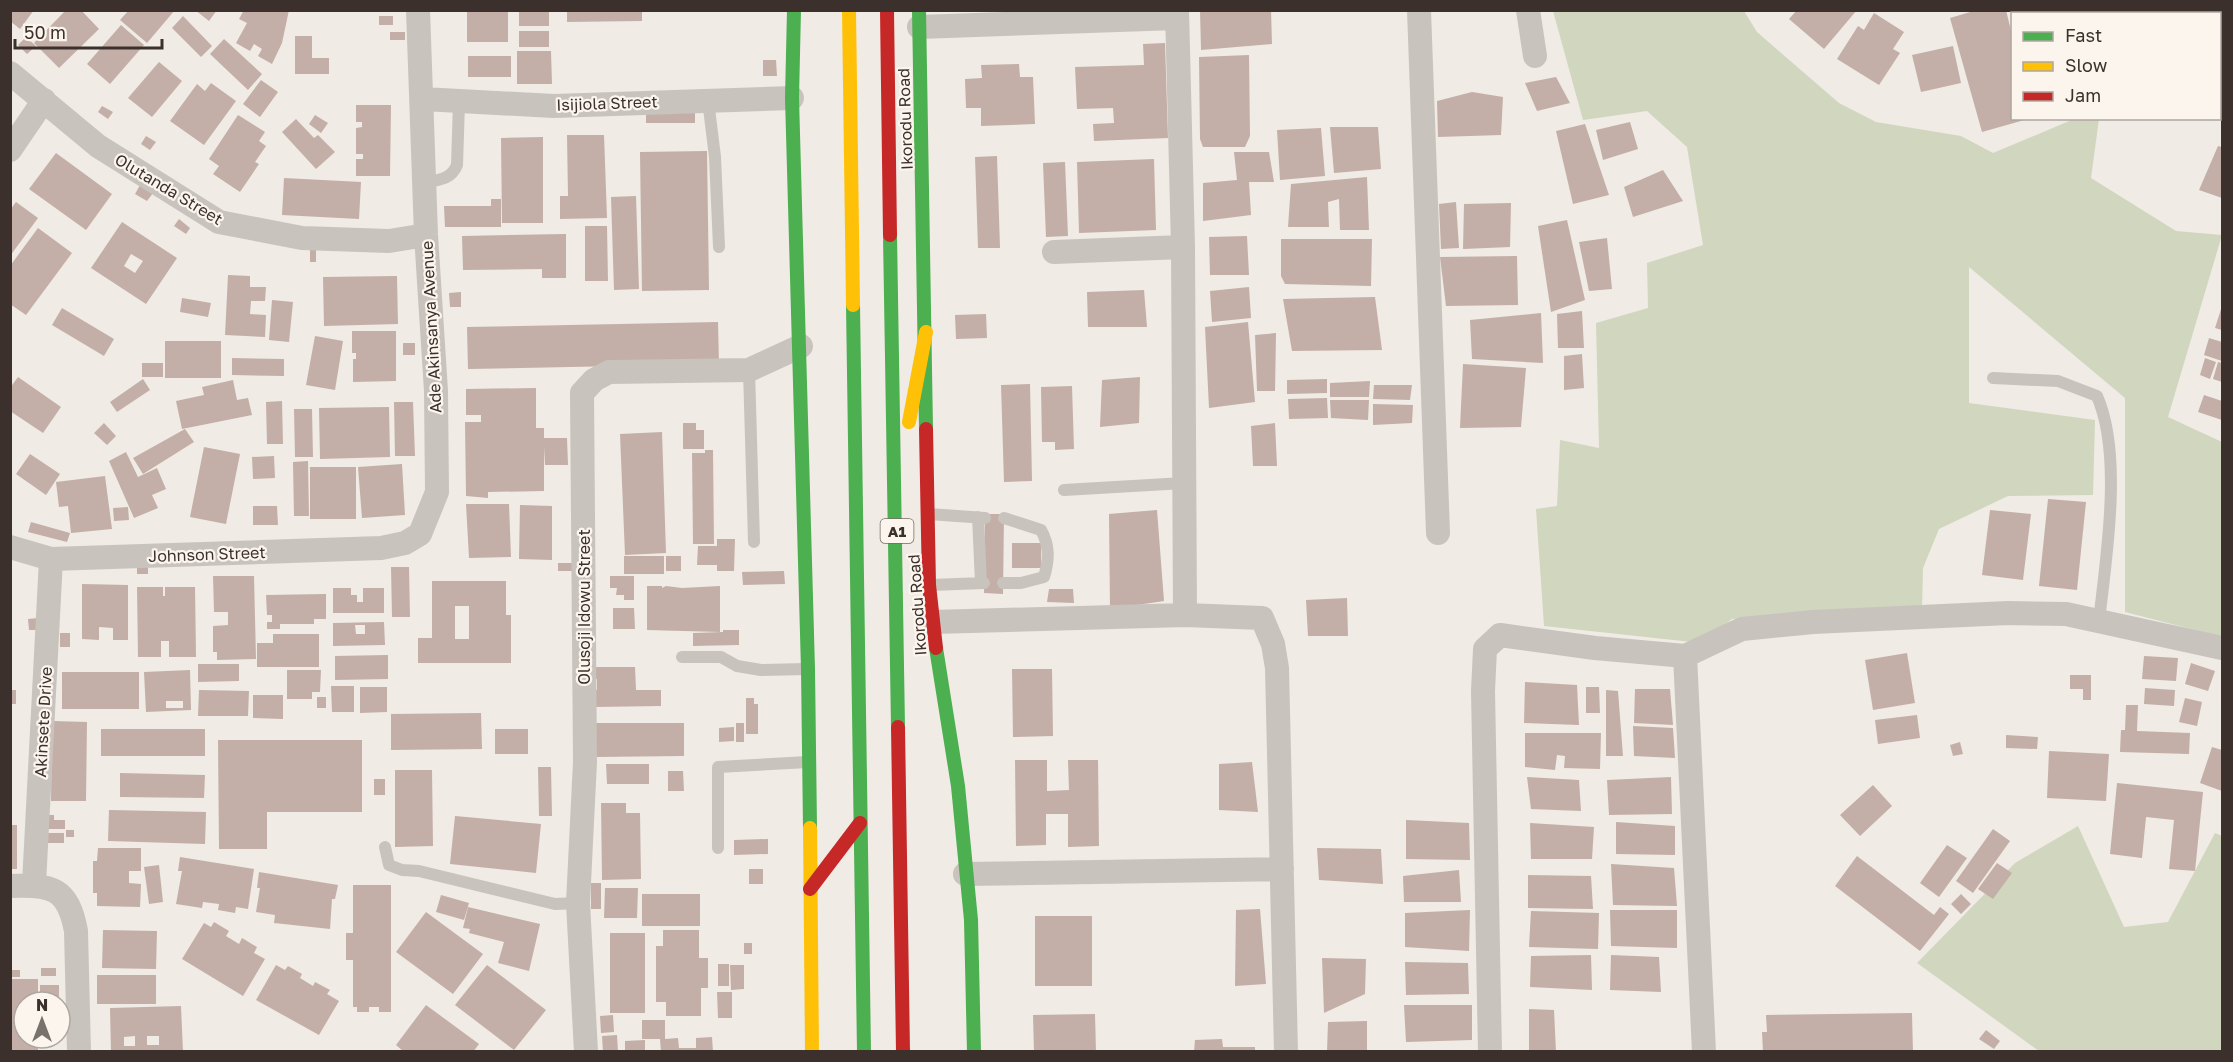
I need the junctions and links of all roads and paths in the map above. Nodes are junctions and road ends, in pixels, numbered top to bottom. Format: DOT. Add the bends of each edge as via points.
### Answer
graph roads {
  1 [pos="418,10"];
  2 [pos="795,10"];
  3 [pos="849,10"];
  4 [pos="887,10"];
  5 [pos="1419,10"];
  6 [pos="1528,10"];
  7 [pos="1177,14"];
  8 [pos="919,19"];
  9 [pos="1535,56"];
  10 [pos="10,73"];
  11 [pos="792,98"];
  12 [pos="423,99"];
  13 [pos="44,100"];
  14 [pos="708,100"];
  15 [pos="459,103"];
  16 [pos="10,150"];
  17 [pos="423,183"];
  18 [pos="426,235"];
  19 [pos="719,247"];
  20 [pos="1184,247"];
  21 [pos="1054,252"];
  22 [pos="926,332"];
  23 [pos="801,346"];
  24 [pos="749,370"];
  25 [pos="1993,378"];
  26 [pos="1184,483"];
  27 [pos="896,489"];
  28 [pos="1064,490"];
  29 [pos="929,514"];
  30 [pos="1004,518"];
  31 [pos="1438,533"];
  32 [pos="754,542"];
  33 [pos="405,543"];
  34 [pos="10,547"];
  35 [pos="51,559"];
  36 [pos="1004,583"];
  37 [pos="929,585"];
  38 [pos="1185,615"];
  39 [pos="2099,621"];
  40 [pos="932,622"];
  41 [pos="2223,648"];
  42 [pos="1685,656"];
  43 [pos="682,657"];
  44 [pos="808,669"];
  45 [pos="809,762"];
  46 [pos="860,823"];
  47 [pos="385,847"];
  48 [pos="718,848"];
  49 [pos="1282,869"];
  50 [pos="965,874"];
  51 [pos="34,885"];
  52 [pos="10,886"];
  53 [pos="810,889"];
  54 [pos="578,903"];
  55 [pos="79,1052"];
  56 [pos="586,1052"];
  57 [pos="812,1052"];
  58 [pos="864,1052"];
  59 [pos="903,1052"];
  60 [pos="974,1052"];
  61 [pos="1286,1052"];
  62 [pos="1490,1052"];
  63 [pos="1704,1052"];
  1 -- 12 [label="street, Ade Akinsanya Avenue"];
  2 -- 11 [label="main road"];
  3 -- 46 [label="main road, A1"];
  4 -- 27 [label="main road, Ikorodu Road / A1"];
  5 -- 31 [label="street"];
  6 -- 9 [label="street"];
  7 -- 8 [label="street"];
  7 -- 20 [label="street"];
  8 -- 22 [label="main road, Ikorodu Road"];
  10 -- 13 [label="street, Olutanda Street"];
  11 -- 14 [label="street, Isijiola Street"];
  11 -- 23 [label="main road"];
  12 -- 15 [label="street, Isijiola Street"];
  12 -- 17 [label="street, Ade Akinsanya Avenue"];
  13 -- 16 [label="street"];
  13 -- 18 [label="street, Olutanda Street" via="98,146 219,222 302,238 389,241"];
  14 -- 15 [label="street, Isijiola Street" via="554,106"];
  14 -- 19 [label="lane"];
  15 -- 17 [label="lane" via="454,173"];
  17 -- 18 [label="street, Ade Akinsanya Avenue"];
  18 -- 33 [label="street, Ade Akinsanya Avenue" via="436,390 437,492 420,534"];
  20 -- 21 [label="street"];
  20 -- 26 [label="street"];
  22 -- 27 [label="main road"];
  22 -- 29 [label="main road, Ikorodu Road"];
  23 -- 24 [label="street, Olusoji Idowu Street"];
  23 -- 44 [label="main road"];
  24 -- 32 [label="lane"];
  24 -- 54 [label="street, Olusoji Idowu Street" via="609,372 582,393 585,762"];
  25 -- 39 [label="lane" via="2058,381 2097,396 2105,413 2111,516"];
  26 -- 28 [label="lane"];
  26 -- 38 [label="street"];
  27 -- 59 [label="main road, Ikorodu Road / A1"];
  29 -- 37 [label="main road, Ikorodu Road"];
  29 -- 37 [label="lane" via="982,517 982,583"];
  30 -- 36 [label="lane" via="1041,530 1047,540 1049,560 1044,577"];
  33 -- 35 [label="street, Johnson Street" via="381,548"];
  34 -- 35 [label="street, Johnson Street"];
  35 -- 51 [label="street, Akinsete Drive"];
  37 -- 40 [label="main road, Ikorodu Road"];
  38 -- 40 [label="street"];
  38 -- 49 [label="street" via="1262,618 1274,644"];
  39 -- 41 [label="street"];
  39 -- 42 [label="street" via="2066,614 2008,613 1742,628"];
  40 -- 50 [label="main road, Ikorodu Road" via="958,786"];
  42 -- 62 [label="street" via="1500,635 1485,649"];
  42 -- 63 [label="street"];
  43 -- 44 [label="lane" via="721,657 737,666 762,670"];
  44 -- 45 [label="main road"];
  45 -- 48 [label="lane" via="718,767"];
  45 -- 53 [label="main road"];
  46 -- 53 [label="main road"];
  46 -- 58 [label="main road, A1"];
  47 -- 54 [label="lane" via="389,865 402,870 555,904"];
  49 -- 50 [label="street"];
  49 -- 61 [label="street"];
  50 -- 60 [label="main road, Ikorodu Road" via="971,920"];
  51 -- 52 [label="street"];
  51 -- 55 [label="street" via="51,887 64,897 73,914"];
  53 -- 57 [label="main road"];
  54 -- 56 [label="street, Olusoji Idowu Street"];
}
